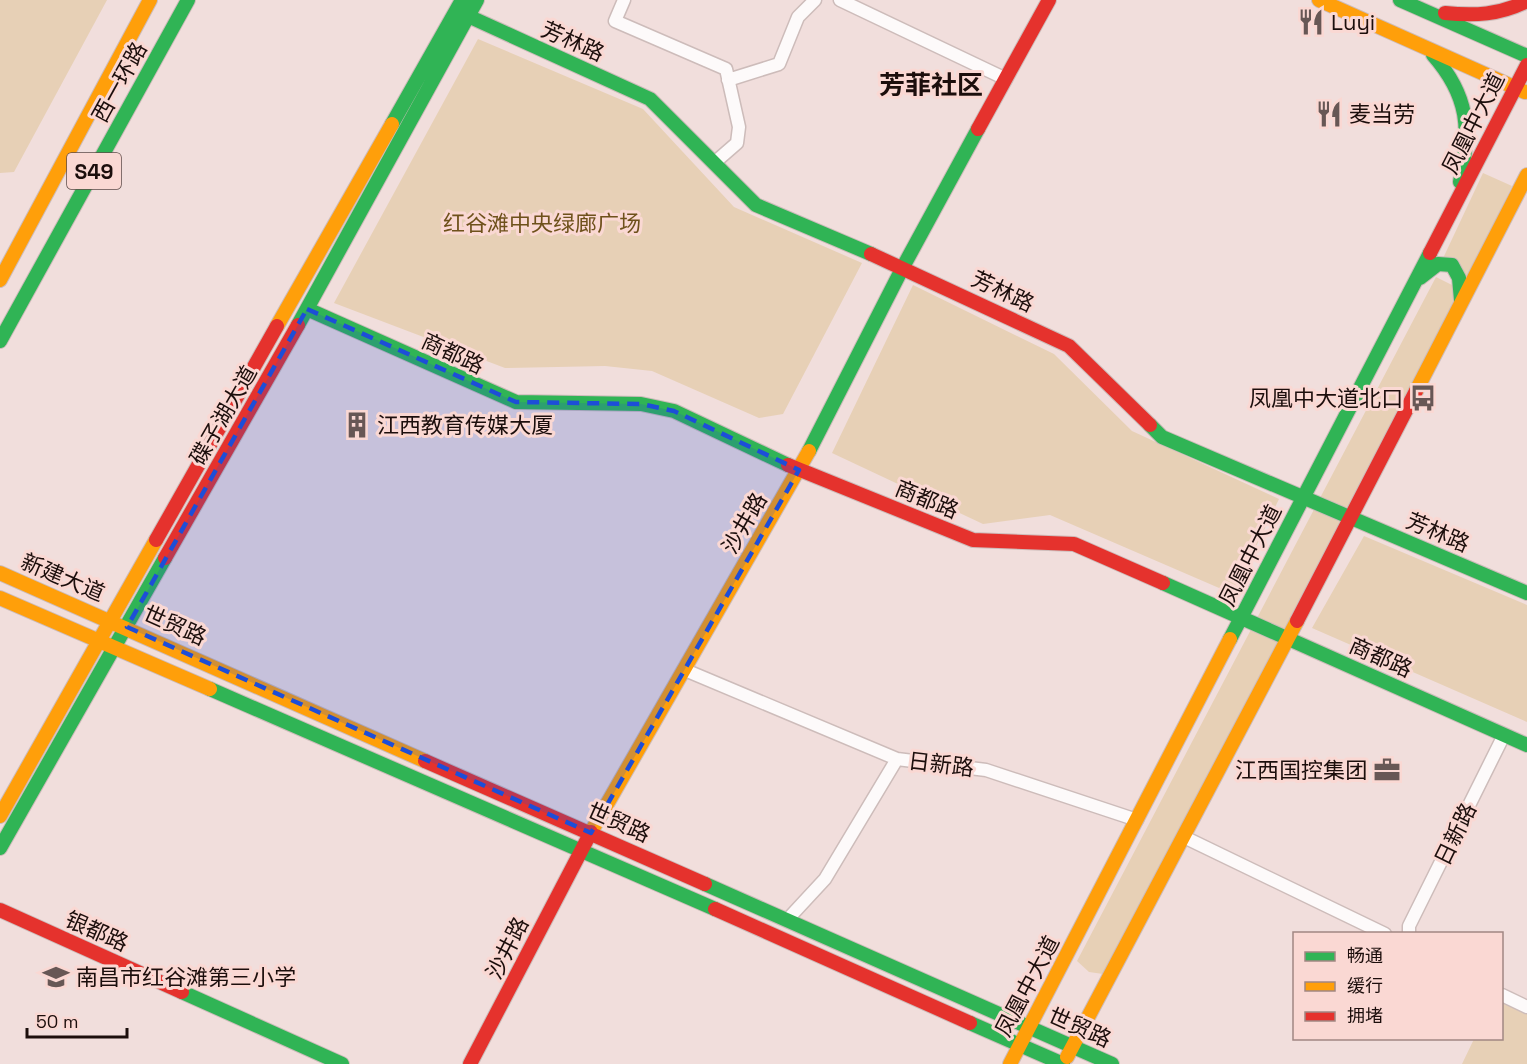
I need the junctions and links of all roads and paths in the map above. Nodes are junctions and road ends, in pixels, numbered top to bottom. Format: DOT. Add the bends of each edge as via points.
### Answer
graph roads {
  1 [pos="150,0"];
  2 [pos="188,0"];
  3 [pos="462,0"];
  4 [pos="477,0"];
  5 [pos="624,0"];
  6 [pos="815,0"];
  7 [pos="840,0"];
  8 [pos="1049,0"];
  9 [pos="1319,0"];
  10 [pos="1527,1"];
  11 [pos="1406,3"];
  12 [pos="468,16"];
  13 [pos="1426,47"];
  14 [pos="1527,56"];
  15 [pos="1527,65"];
  16 [pos="1006,79"];
  17 [pos="728,80"];
  18 [pos="1521,90"];
  19 [pos="714,163"];
  20 [pos="1526,178"];
  21 [pos="1454,206"];
  22 [pos="903,267"];
  23 [pos="0,280"];
  24 [pos="1413,286"];
  25 [pos="1461,302"];
  26 [pos="307,309"];
  27 [pos="0,341"];
  28 [pos="799,470"];
  29 [pos="1304,498"];
  30 [pos="1350,518"];
  31 [pos="0,573"];
  32 [pos="1527,593"];
  33 [pos="0,598"];
  34 [pos="1242,618"];
  35 [pos="109,620"];
  36 [pos="127,627"];
  37 [pos="1288,638"];
  38 [pos="97,640"];
  39 [pos="116,648"];
  40 [pos="685,670"];
  41 [pos="1504,735"];
  42 [pos="1527,746"];
  43 [pos="897,759"];
  44 [pos="0,816"];
  45 [pos="1137,820"];
  46 [pos="591,833"];
  47 [pos="1184,837"];
  48 [pos="0,848"];
  49 [pos="581,849"];
  50 [pos="0,910"];
  51 [pos="787,920"];
  52 [pos="1383,932"];
  53 [pos="1409,932"];
  54 [pos="1503,995"];
  55 [pos="1527,1007"];
  56 [pos="1030,1027"];
  57 [pos="1020,1045"];
  58 [pos="1073,1046"];
  59 [pos="342,1064"];
  60 [pos="470,1064"];
  61 [pos="1010,1064"];
  62 [pos="1063,1064"];
  63 [pos="1112,1064"];
  1 -- 23 [label="main road, 西一环路 / S49"];
  2 -- 27 [label="main road, 西一环路 / S49"];
  3 -- 35 [label="main road, 碟子湖大道"];
  4 -- 12 [label="main road, 碟子湖大道"];
  5 -- 17 [label="street" via="615,21 726,69"];
  6 -- 17 [label="street" via="798,17 779,64"];
  7 -- 16 [label="street"];
  8 -- 16 [label="main road, 沙井路"];
  9 -- 13 [label="main road"];
  10 -- 11 [label="main road" via="1510,11 1471,16"];
  11 -- 14 [label="main road"];
  12 -- 19 [label="main road, 芳林路" via="650,99"];
  12 -- 26 [label="main road, 碟子湖大道"];
  13 -- 18 [label="main road"];
  13 -- 21 [label="main road" via="1456,81 1467,124 1466,150"];
  15 -- 18 [label="main road, 凤凰中大道"];
  16 -- 22 [label="main road, 沙井路"];
  17 -- 19 [label="street" via="739,127 737,143"];
  18 -- 21 [label="main road, 凤凰中大道"];
  19 -- 22 [label="main road, 芳林路" via="756,205"];
  20 -- 25 [label="main road"];
  21 -- 24 [label="main road, 凤凰中大道"];
  22 -- 28 [label="main road, 沙井路"];
  22 -- 29 [label="main road, 芳林路" via="1069,346 1162,437"];
  24 -- 25 [label="main road" via="1431,267 1447,262 1460,274"];
  24 -- 29 [label="main road, 凤凰中大道"];
  25 -- 30 [label="main road"];
  26 -- 28 [label="main road, 商都路" via="516,402 641,405 674,411"];
  26 -- 36 [label="main road, 碟子湖大道"];
  28 -- 34 [label="main road, 商都路" via="973,540 1074,544"];
  28 -- 40 [label="main road, 沙井路"];
  29 -- 30 [label="main road, 芳林路"];
  29 -- 34 [label="main road, 凤凰中大道"];
  30 -- 32 [label="main road, 芳林路"];
  30 -- 37 [label="main road"];
  31 -- 35 [label="main road, 新建大道"];
  33 -- 38 [label="main road, 新建大道"];
  34 -- 37 [label="main road, 商都路"];
  34 -- 45 [label="main road, 凤凰中大道"];
  35 -- 36 [label="main road, 世贸路"];
  35 -- 38 [label="main road, 碟子湖大道"];
  36 -- 39 [label="main road, 碟子湖大道"];
  36 -- 46 [label="main road, 世贸路"];
  37 -- 41 [label="main road, 商都路"];
  37 -- 47 [label="main road"];
  38 -- 39 [label="main road, 世贸路"];
  38 -- 44 [label="main road, 碟子湖大道"];
  39 -- 48 [label="main road, 碟子湖大道"];
  39 -- 49 [label="main road, 世贸路"];
  40 -- 43 [label="street"];
  40 -- 46 [label="main road, 沙井路"];
  41 -- 42 [label="main road, 商都路"];
  41 -- 53 [label="street, 日新路"];
  43 -- 45 [label="street, 日新路" via="986,770"];
  43 -- 51 [label="street, 日新路" via="825,879"];
  45 -- 56 [label="main road, 凤凰中大道"];
  46 -- 49 [label="main road, 沙井路"];
  46 -- 51 [label="main road, 世贸路"];
  47 -- 52 [label="street"];
  47 -- 58 [label="main road"];
  49 -- 57 [label="main road, 世贸路"];
  49 -- 60 [label="main road, 沙井路"];
  50 -- 59 [label="main road, 银都路"];
  51 -- 56 [label="main road, 世贸路"];
  54 -- 55 [label="street"];
  56 -- 57 [label="main road, 凤凰中大道"];
  56 -- 58 [label="main road, 世贸路"];
  57 -- 61 [label="main road, 凤凰中大道"];
  57 -- 62 [label="main road, 世贸路"];
  58 -- 62 [label="main road"];
  58 -- 63 [label="main road, 世贸路"];
}
